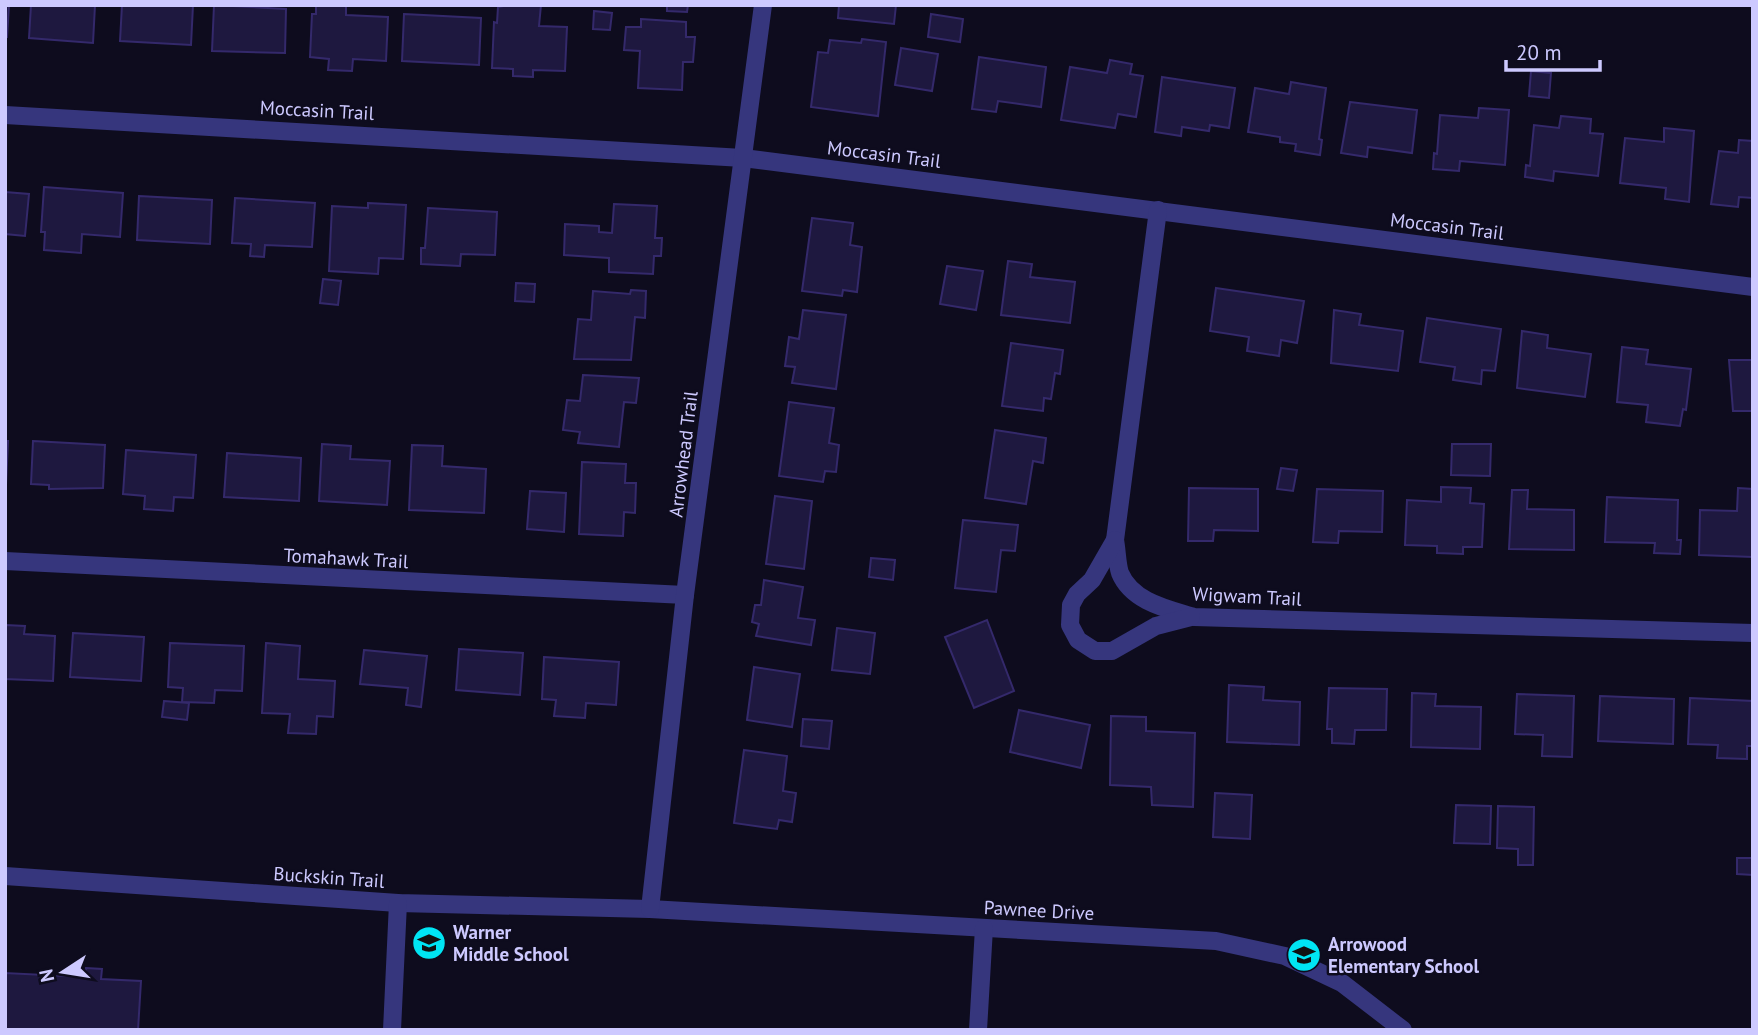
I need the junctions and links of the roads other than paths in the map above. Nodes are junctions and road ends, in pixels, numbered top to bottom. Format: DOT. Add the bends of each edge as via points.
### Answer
graph roads {
  1 [pos="763,5"];
  2 [pos="5,115"];
  3 [pos="743,158"];
  4 [pos="1158,210"];
  5 [pos="1753,286"];
  6 [pos="1115,540"];
  7 [pos="5,561"];
  8 [pos="685,595"];
  9 [pos="1194,617"];
  10 [pos="1753,633"];
  11 [pos="5,876"];
  12 [pos="398,903"];
  13 [pos="650,909"];
  14 [pos="984,928"];
  15 [pos="392,1030"];
  16 [pos="978,1030"];
  17 [pos="1403,1030"];
  1 -- 3 [label="street, Arrowhead Trail"];
  2 -- 3 [label="street, Moccasin Trail"];
  3 -- 4 [label="street, Moccasin Trail"];
  3 -- 8 [label="street, Arrowhead Trail"];
  4 -- 5 [label="street, Moccasin Trail"];
  4 -- 6 [label="street, Wigwam Trail"];
  6 -- 9 [label="street, Wigwam Trail" via="1121,573 1134,593"];
  6 -- 9 [label="street" via="1071,605 1070,625 1078,640 1095,650 1112,651 1156,626"];
  7 -- 8 [label="street, Tomahawk Trail"];
  8 -- 13 [label="street, Arrowhead Trail"];
  9 -- 10 [label="street, Wigwam Trail"];
  11 -- 12 [label="street, Buckskin Trail"];
  12 -- 13 [label="street, Buckskin Trail"];
  12 -- 15 [label="street"];
  13 -- 14 [label="street, Pawnee Drive"];
  14 -- 16 [label="street"];
  14 -- 17 [label="street, Pawnee Drive" via="1216,941 1285,956 1342,983"];
}
